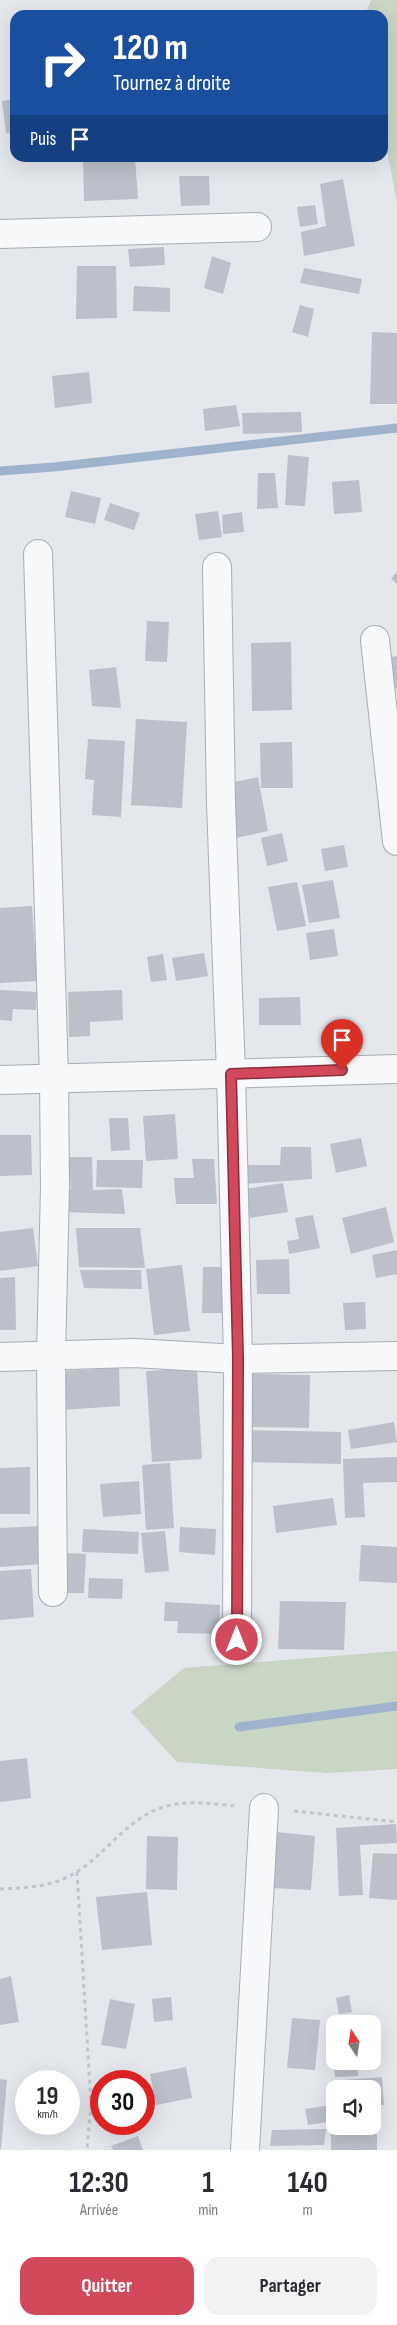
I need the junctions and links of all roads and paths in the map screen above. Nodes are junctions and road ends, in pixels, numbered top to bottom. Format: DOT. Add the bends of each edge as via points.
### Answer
graph roads {
  1 [pos="257,227"];
  2 [pos="0,234"];
  3 [pos="38,554"];
  4 [pos="217,567"];
  5 [pos="375,640"];
  6 [pos="397,841"];
  7 [pos="397,1069"];
  8 [pos="231,1074"];
  9 [pos="54,1078"];
  10 [pos="0,1080"];
  11 [pos="51,1356"];
  12 [pos="397,1356"];
  13 [pos="0,1357"];
  14 [pos="238,1358"];
  15 [pos="53,1592"];
  16 [pos="237,1640"];
  17 [pos="264,1808"];
  18 [pos="397,1822"];
  19 [pos="77,1872"];
  20 [pos="0,1889"];
  21 [pos="88,2150"];
  22 [pos="245,2150"];
  1 -- 2 [label="street"];
  3 -- 9 [label="street"];
  4 -- 8 [label="street" via="221,804"];
  5 -- 6 [label="street"];
  7 -- 8 [label="street"];
  8 -- 9 [label="street"];
  8 -- 14 [label="street"];
  9 -- 10 [label="street"];
  9 -- 11 [label="street"];
  11 -- 13 [label="street"];
  11 -- 14 [label="street" via="134,1353"];
  11 -- 15 [label="street"];
  12 -- 14 [label="street"];
  14 -- 16 [label="street"];
  17 -- 18 [label="path"];
  17 -- 19 [label="path" via="199,1803 168,1805 144,1815"];
  17 -- 22 [label="street"];
  19 -- 20 [label="path" via="42,1887"];
  19 -- 21 [label="path" via="91,2104"];
}
